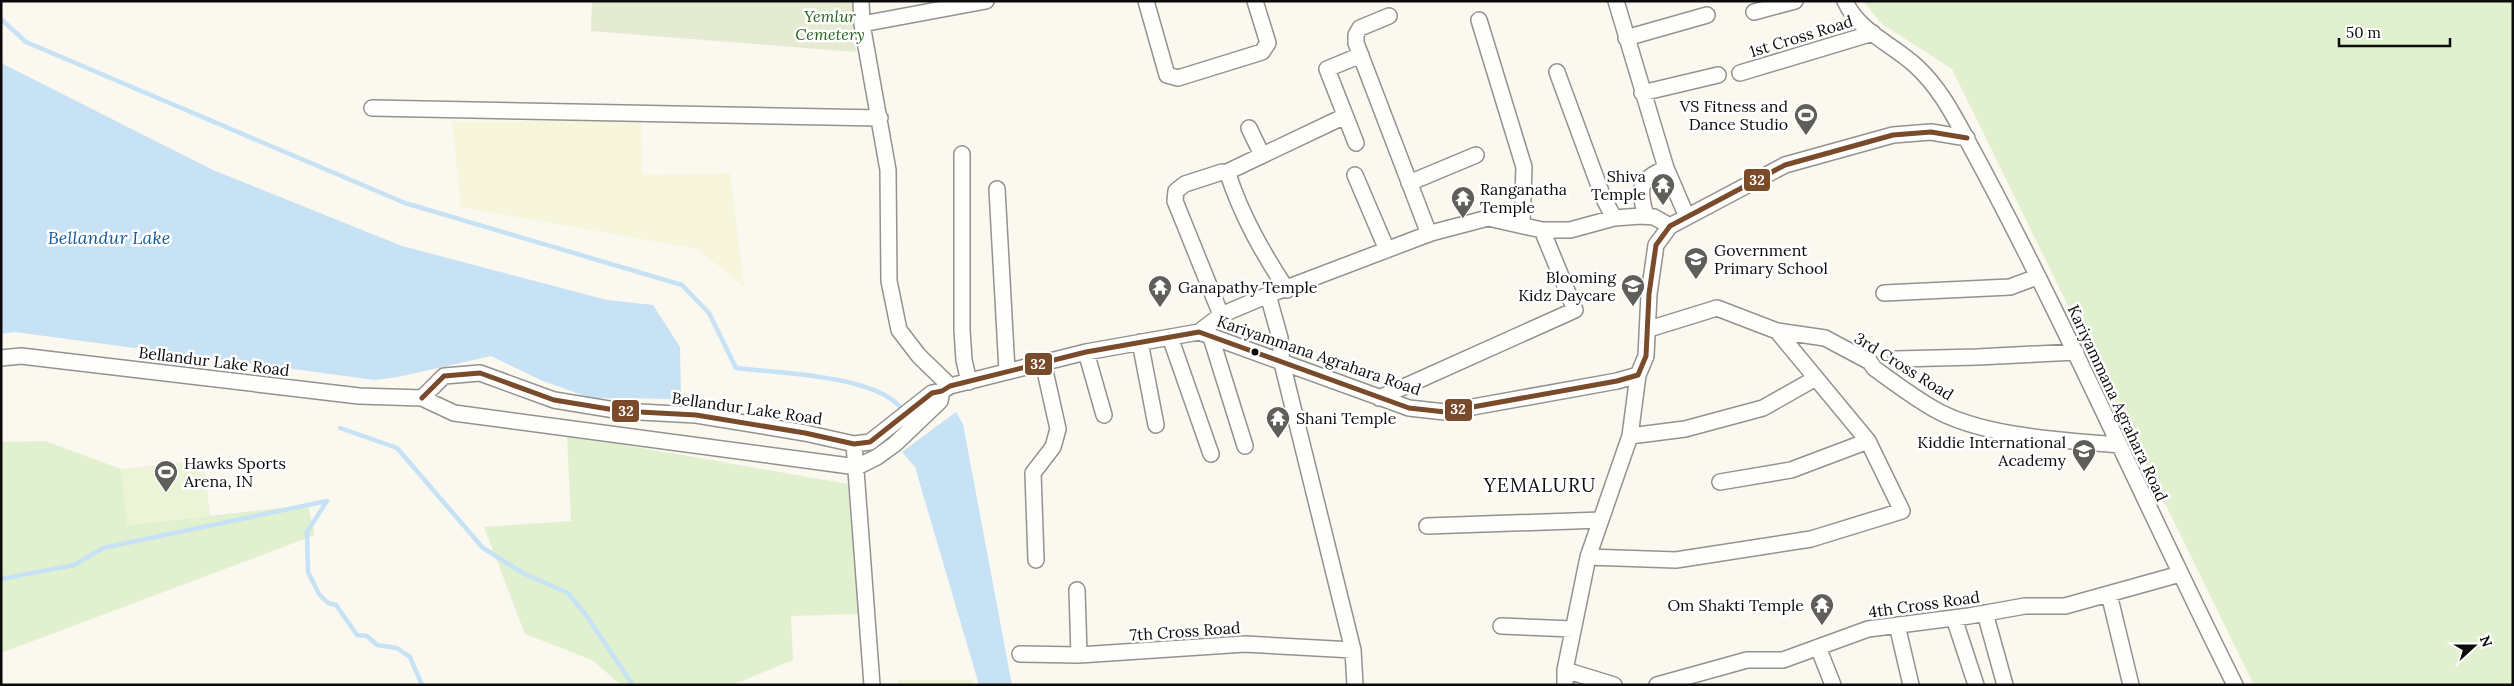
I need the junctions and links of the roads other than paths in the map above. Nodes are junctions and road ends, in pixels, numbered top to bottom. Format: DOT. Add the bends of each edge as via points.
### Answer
graph roads {
  1 [pos="861,1"];
  2 [pos="986,1"];
  3 [pos="1146,1"];
  4 [pos="1256,1"];
  5 [pos="1616,1"];
  6 [pos="1795,1"];
  7 [pos="1845,1"];
  8 [pos="1754,12"];
  9 [pos="1707,15"];
  10 [pos="1389,16"];
  11 [pos="1479,20"];
  12 [pos="862,24"];
  13 [pos="1873,32"];
  14 [pos="1626,38"];
  15 [pos="1361,55"];
  16 [pos="1557,72"];
  17 [pos="1740,73"];
  18 [pos="1718,75"];
  19 [pos="1642,93"];
  20 [pos="372,108"];
  21 [pos="1345,116"];
  22 [pos="880,118"];
  23 [pos="1249,128"];
  24 [pos="1967,138"];
  25 [pos="1356,143"];
  26 [pos="962,154"];
  27 [pos="1262,155"];
  28 [pos="1476,156"];
  29 [pos="1666,168"];
  30 [pos="1225,173"];
  31 [pos="1355,175"];
  32 [pos="1409,183"];
  33 [pos="997,189"];
  34 [pos="1646,216"];
  35 [pos="1687,217"];
  36 [pos="1614,218"];
  37 [pos="1522,224"];
  38 [pos="1670,226"];
  39 [pos="1542,230"];
  40 [pos="1429,234"];
  41 [pos="1387,250"];
  42 [pos="2037,277"];
  43 [pos="1287,290"];
  44 [pos="1884,293"];
  45 [pos="1268,295"];
  46 [pos="1221,315"];
  47 [pos="1648,329"];
  48 [pos="1777,330"];
  49 [pos="1205,333"];
  50 [pos="1170,337"];
  51 [pos="1140,342"];
  52 [pos="1086,352"];
  53 [pos="2076,352"];
  54 [pos="1,358"];
  55 [pos="1896,359"];
  56 [pos="1043,362"];
  57 [pos="1282,363"];
  58 [pos="1007,370"];
  59 [pos="1638,375"];
  60 [pos="1816,378"];
  61 [pos="969,382"];
  62 [pos="941,393"];
  63 [pos="422,398"];
  64 [pos="1379,398"];
  65 [pos="1104,415"];
  66 [pos="1156,425"];
  67 [pos="1630,436"];
  68 [pos="1868,441"];
  69 [pos="854,444"];
  70 [pos="2118,445"];
  71 [pos="1245,446"];
  72 [pos="1211,454"];
  73 [pos="857,466"];
  74 [pos="1720,482"];
  75 [pos="1601,520"];
  76 [pos="1427,526"];
  77 [pos="1588,558"];
  78 [pos="1036,560"];
  79 [pos="2180,574"];
  80 [pos="1077,590"];
  81 [pos="2109,594"];
  82 [pos="1985,613"];
  83 [pos="1954,618"];
  84 [pos="1897,625"];
  85 [pos="1501,626"];
  86 [pos="1573,630"];
  87 [pos="1818,647"];
  88 [pos="1353,650"];
  89 [pos="1020,654"];
  90 [pos="1080,655"];
  91 [pos="1565,677"];
  92 [pos="872,685"];
  93 [pos="1355,685"];
  94 [pos="1614,685"];
  95 [pos="1656,685"];
  96 [pos="1833,685"];
  97 [pos="1911,685"];
  98 [pos="1976,685"];
  99 [pos="2005,685"];
  100 [pos="2131,685"];
  101 [pos="2235,685"];
  1 -- 12 [label="street"];
  2 -- 12 [label="street"];
  3 -- 4 [label="street" via="1167,75 1178,78 1262,52 1268,43"];
  5 -- 14 [label="street"];
  6 -- 8 [label="street"];
  7 -- 13 [label="street, Kariyammana Agrahara Road" via="1850,14"];
  9 -- 14 [label="street"];
  10 -- 15 [label="street" via="1360,28 1356,43"];
  11 -- 37 [label="street" via="1524,167"];
  12 -- 22 [label="street"];
  13 -- 17 [label="street, 1st Cross Road"];
  13 -- 24 [label="street, Kariyammana Agrahara Road" via="1937,87"];
  14 -- 19 [label="street"];
  15 -- 21 [label="street" via="1327,69"];
  15 -- 32 [label="street"];
  16 -- 36 [label="street" via="1603,197"];
  18 -- 19 [label="street"];
  19 -- 29 [label="street"];
  20 -- 22 [label="street"];
  21 -- 25 [label="street"];
  21 -- 27 [label="street"];
  22 -- 62 [label="street" via="888,170 889,281 899,330"];
  23 -- 27 [label="street"];
  24 -- 35 [label="street" via="1931,132 1893,136 1785,165"];
  24 -- 42 [label="street, Kariyammana Agrahara Road"];
  26 -- 61 [label="street" via="962,330"];
  27 -- 30 [label="street"];
  28 -- 32 [label="street"];
  29 -- 34 [label="street" via="1642,182"];
  29 -- 35 [label="street"];
  30 -- 43 [label="street" via="1258,246"];
  30 -- 46 [label="street" via="1185,184 1176,191 1175,201"];
  31 -- 41 [label="street"];
  32 -- 40 [label="street"];
  33 -- 58 [label="street"];
  34 -- 36 [label="street"];
  34 -- 38 [label="street"];
  35 -- 38 [label="street"];
  36 -- 39 [label="street" via="1570,230"];
  37 -- 39 [label="street"];
  37 -- 40 [label="street" via="1488,218"];
  38 -- 47 [label="street" via="1656,245 1648,294"];
  39 -- 64 [label="street" via="1575,310"];
  40 -- 41 [label="street"];
  41 -- 43 [label="street"];
  42 -- 44 [label="street" via="2010,287"];
  42 -- 53 [label="street, Kariyammana Agrahara Road"];
  43 -- 45 [label="street"];
  45 -- 46 [label="street"];
  45 -- 57 [label="street" via="1280,338"];
  46 -- 49 [label="street"];
  47 -- 48 [label="street, 3rd Cross Road" via="1717,308"];
  47 -- 59 [label="street" via="1646,356"];
  48 -- 60 [label="street"];
  48 -- 70 [label="street, 3rd Cross Road" via="1825,338 1870,362 1936,410 1976,426 2032,437"];
  49 -- 50 [label="street, Kariyammana Agrahara Road"];
  49 -- 57 [label="street, Kariyammana Agrahara Road"];
  49 -- 71 [label="street"];
  50 -- 51 [label="street, Kariyammana Agrahara Road"];
  50 -- 72 [label="street"];
  51 -- 52 [label="street, Kariyammana Agrahara Road"];
  51 -- 66 [label="street"];
  52 -- 56 [label="street, Kariyammana Agrahara Road"];
  52 -- 65 [label="street"];
  53 -- 55 [label="street"];
  53 -- 70 [label="street, Kariyammana Agrahara Road"];
  54 -- 63 [label="street, Bellandur Lake Road" via="21,356 359,396"];
  56 -- 58 [label="street, Kariyammana Agrahara Road"];
  56 -- 78 [label="street" via="1058,429 1053,447 1033,472"];
  57 -- 64 [label="street, Kariyammana Agrahara Road"];
  57 -- 88 [label="street"];
  58 -- 61 [label="street, Kariyammana Agrahara Road"];
  59 -- 64 [label="street, Kariyammana Agrahara Road" via="1445,412 1408,408"];
  59 -- 67 [label="street"];
  60 -- 67 [label="street" via="1763,408 1685,429"];
  60 -- 68 [label="street"];
  61 -- 62 [label="street, Kariyammana Agrahara Road"];
  62 -- 69 [label="street, Bellandur Lake Road" via="870,442"];
  62 -- 73 [label="street" via="895,444"];
  63 -- 69 [label="street, Bellandur Lake Road" via="444,376 480,372 554,400 621,411 696,415"];
  63 -- 73 [label="street, Bellandur Lake Road" via="454,413"];
  67 -- 75 [label="street"];
  68 -- 74 [label="street" via="1791,470"];
  68 -- 77 [label="street" via="1902,511 1811,539 1676,560"];
  69 -- 73 [label="street"];
  70 -- 79 [label="street, Kariyammana Agrahara Road"];
  73 -- 92 [label="street"];
  75 -- 76 [label="street"];
  75 -- 77 [label="street"];
  77 -- 86 [label="street"];
  79 -- 81 [label="street, 4th Cross Road"];
  79 -- 101 [label="street, Kariyammana Agrahara Road"];
  80 -- 90 [label="street"];
  81 -- 82 [label="street, 4th Cross Road" via="2065,606 2024,606"];
  81 -- 100 [label="street"];
  82 -- 83 [label="street, 4th Cross Road"];
  82 -- 99 [label="street"];
  83 -- 84 [label="street, 4th Cross Road"];
  83 -- 98 [label="street"];
  84 -- 87 [label="street, 4th Cross Road" via="1868,629"];
  84 -- 97 [label="street"];
  85 -- 86 [label="street"];
  86 -- 91 [label="street"];
  87 -- 95 [label="street, 4th Cross Road" via="1783,660 1747,660"];
  87 -- 96 [label="street"];
  88 -- 90 [label="street, 7th Cross Road" via="1246,644"];
  88 -- 93 [label="street"];
  89 -- 90 [label="street, 7th Cross Road"];
  91 -- 94 [label="street"];
}
